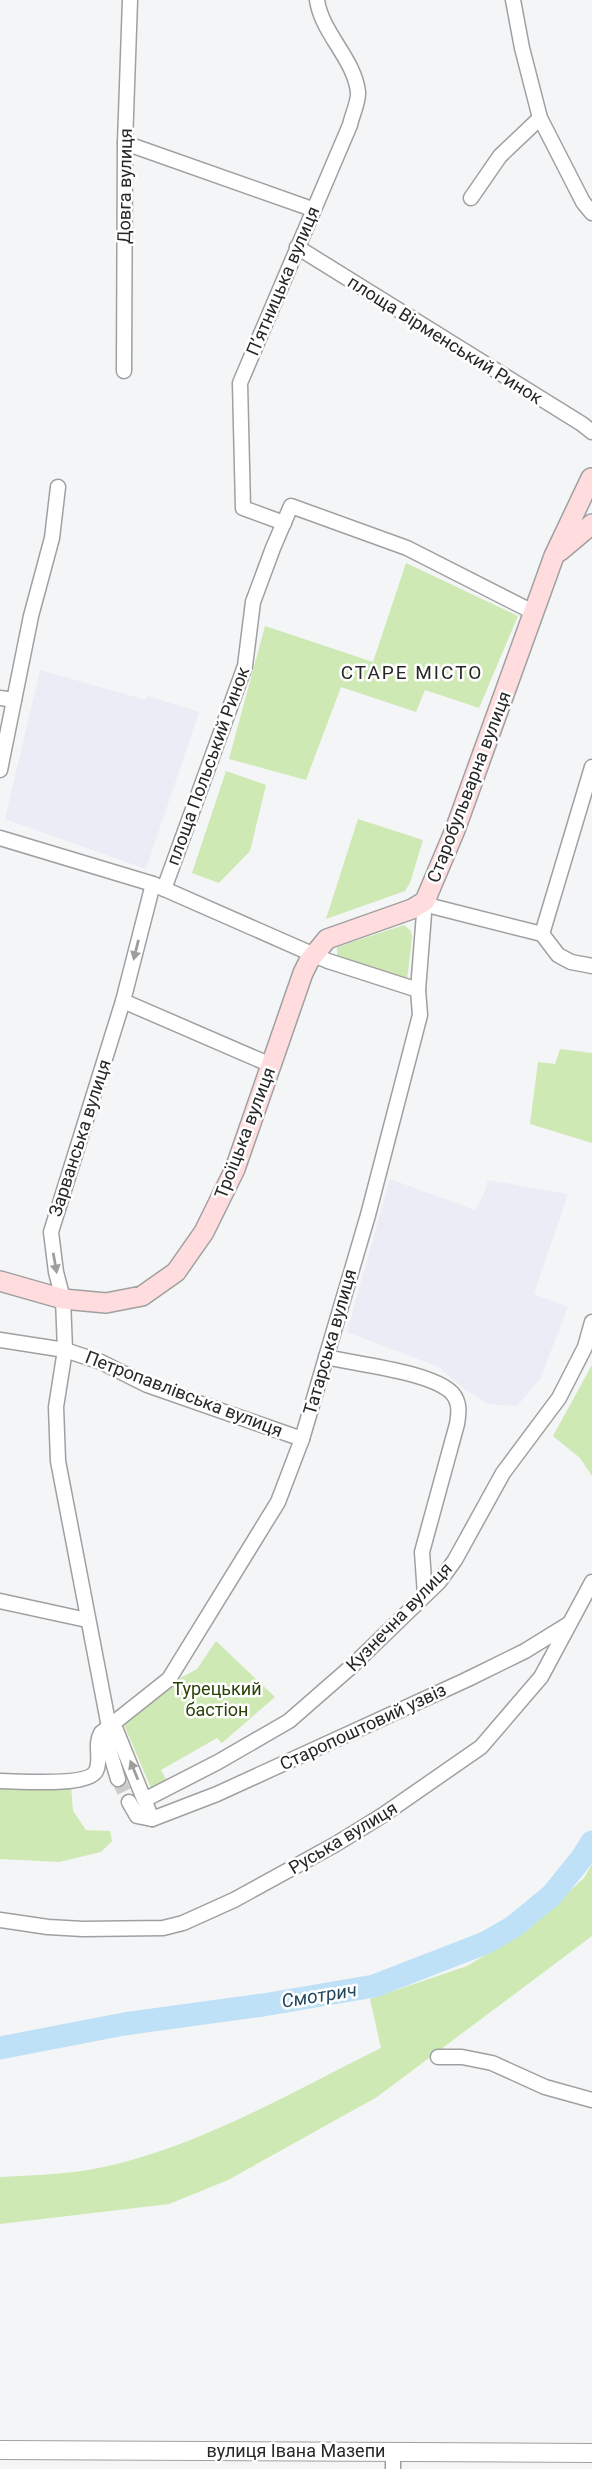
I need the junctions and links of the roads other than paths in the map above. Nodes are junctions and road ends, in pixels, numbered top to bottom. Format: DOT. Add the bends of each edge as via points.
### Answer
graph roads {
  1 [pos="130,0"];
  2 [pos="317,0"];
  3 [pos="513,0"];
  4 [pos="540,118"];
  5 [pos="125,143"];
  6 [pos="471,198"];
  7 [pos="312,209"];
  8 [pos="592,213"];
  9 [pos="297,247"];
  10 [pos="124,371"];
  11 [pos="592,432"];
  12 [pos="592,470"];
  13 [pos="592,480"];
  14 [pos="58,487"];
  15 [pos="284,523"];
  16 [pos="592,524"];
  17 [pos="554,556"];
  18 [pos="533,612"];
  19 [pos="7,699"];
  20 [pos="592,767"];
  21 [pos="0,770"];
  22 [pos="0,838"];
  23 [pos="159,886"];
  24 [pos="425,901"];
  25 [pos="541,934"];
  26 [pos="315,954"];
  27 [pos="592,966"];
  28 [pos="418,990"];
  29 [pos="123,1001"];
  30 [pos="271,1065"];
  31 [pos="0,1281"];
  32 [pos="63,1298"];
  33 [pos="592,1322"];
  34 [pos="0,1340"];
  35 [pos="65,1350"];
  36 [pos="326,1357"];
  37 [pos="302,1439"];
  38 [pos="592,1582"];
  39 [pos="425,1595"];
  40 [pos="0,1601"];
  41 [pos="87,1620"];
  42 [pos="568,1624"];
  43 [pos="108,1727"];
  44 [pos="118,1779"];
  45 [pos="0,1781"];
  46 [pos="146,1799"];
  47 [pos="129,1802"];
  48 [pos="152,1819"];
  49 [pos="0,1920"];
  50 [pos="438,2057"];
  51 [pos="592,2100"];
  52 [pos="0,2450"];
  53 [pos="592,2453"];
  54 [pos="393,2460"];
  1 -- 5 [label="street, Довга вулиця"];
  2 -- 7 [label="street, Пʼятницька вулиця" via="319,13 359,93 350,125"];
  3 -- 4 [label="street"];
  4 -- 6 [label="street" via="500,156"];
  4 -- 8 [label="street"];
  5 -- 7 [label="street"];
  5 -- 10 [label="street, Довга вулиця"];
  7 -- 9 [label="street, Пʼятницька вулиця"];
  9 -- 11 [label="street, площа Вірменський Ринок"];
  9 -- 15 [label="street, Пʼятницька вулиця" via="240,383 243,508"];
  12 -- 13 [label="main road, Старобульварна вулиця"];
  13 -- 17 [label="main road, Старобульварна вулиця"];
  14 -- 19 [label="street" via="52,538"];
  15 -- 18 [label="street" via="291,506 407,548"];
  15 -- 23 [label="street, площа Польський Ринок" via="253,602 245,666"];
  16 -- 17 [label="main road, Старобульварна вулиця"];
  17 -- 18 [label="main road, Старобульварна вулиця"];
  18 -- 24 [label="main road, Старобульварна вулиця"];
  19 -- 21 [label="street"];
  20 -- 25 [label="street"];
  22 -- 23 [label="street, площа Польський Ринок"];
  23 -- 26 [label="street, площа Польський Ринок"];
  23 -- 29 [label="street, Зарванська вулиця, one-way"];
  24 -- 25 [label="street"];
  24 -- 26 [label="main road, Старобульварна вулиця" via="327,939"];
  24 -- 28 [label="street, Татарська вулиця"];
  25 -- 27 [label="street" via="558,955"];
  26 -- 28 [label="street, площа Польський Ринок"];
  26 -- 30 [label="main road, Троїцька вулиця" via="303,973"];
  28 -- 36 [label="street, Татарська вулиця" via="420,1015"];
  29 -- 30 [label="street"];
  29 -- 32 [label="street, Зарванська вулиця, one-way" via="51,1232"];
  30 -- 32 [label="main road, Троїцька вулиця" via="235,1169 204,1232 176,1272 142,1296 106,1303"];
  31 -- 32 [label="main road, Троїцька вулиця"];
  32 -- 35 [label="street, Зарванська вулиця"];
  33 -- 39 [label="street, Кузнечна вулиця" via="585,1347 558,1398 503,1473 447,1571"];
  34 -- 35 [label="street, Петропавлівська вулиця"];
  35 -- 37 [label="street, Петропавлівська вулиця" via="147,1385"];
  35 -- 41 [label="street, Зарванська вулиця" via="56,1407 58,1461"];
  36 -- 37 [label="street, Татарська вулиця"];
  36 -- 39 [label="street" via="431,1379 457,1400 457,1424 422,1552"];
  37 -- 43 [label="street, Татарська вулиця" via="278,1502 169,1679"];
  38 -- 42 [label="street, Руська вулиця"];
  39 -- 46 [label="street, Кузнечна вулиця" via="289,1721"];
  40 -- 41 [label="street"];
  41 -- 43 [label="street, Зарванська вулиця"];
  42 -- 48 [label="street, Старопоштовий узвіз" via="466,1680"];
  42 -- 49 [label="street, Руська вулиця" via="541,1677 481,1747 383,1815 234,1900 163,1927 83,1929"];
  43 -- 44 [label="street, Зарванська вулиця" via="105,1735"];
  43 -- 45 [label="street" via="98,1738 98,1766 91,1777"];
  46 -- 43 [label="street, one-way" via="123,1743 116,1730"];
  46 -- 48 [label="street"];
  47 -- 48 [label="street" via="137,1816"];
  50 -- 51 [label="street" via="492,2063 545,2087"];
  52 -- 54 [label="street, вулиця Івана Мазепи"];
  53 -- 54 [label="street, вулиця Івана Мазепи"];
}
